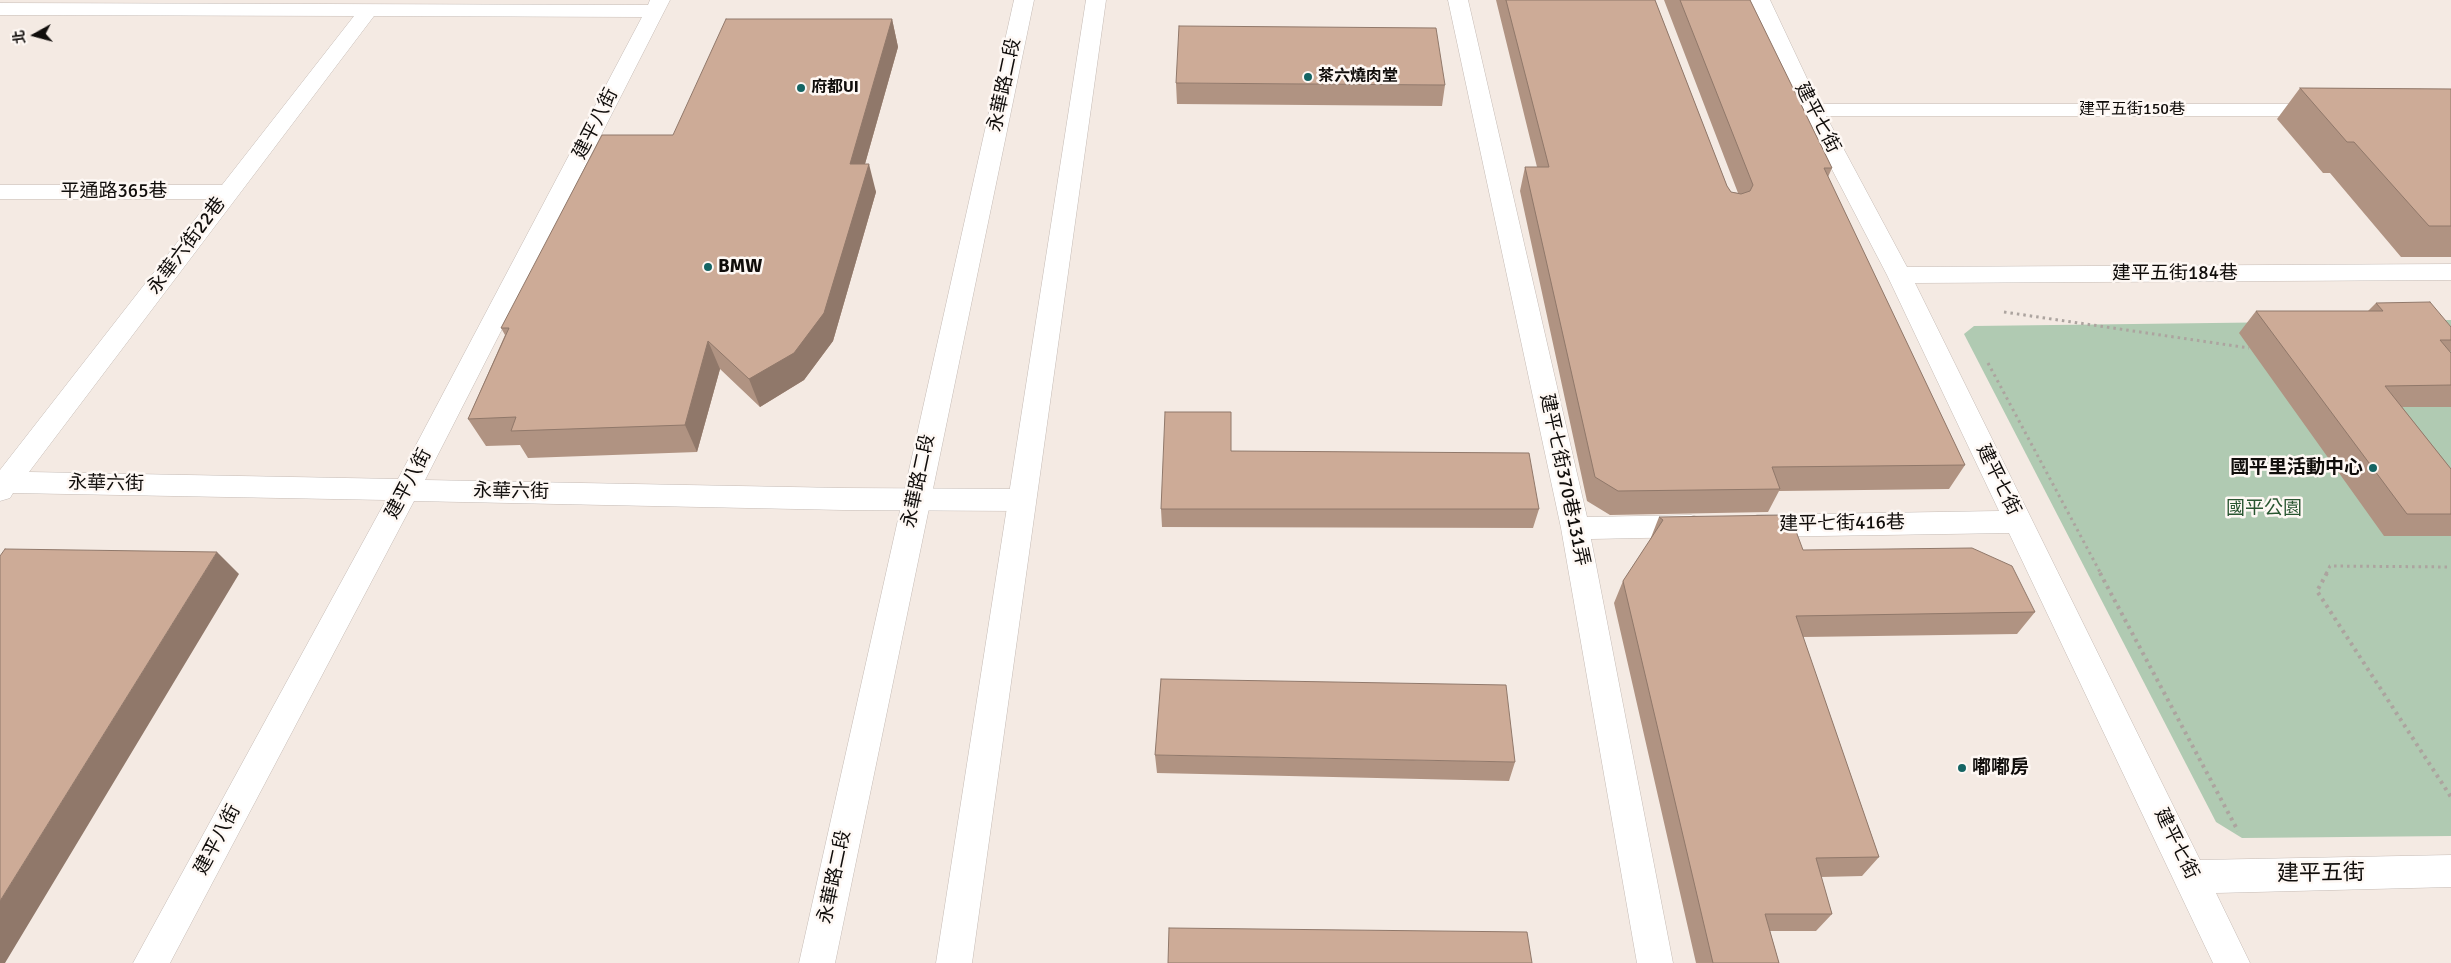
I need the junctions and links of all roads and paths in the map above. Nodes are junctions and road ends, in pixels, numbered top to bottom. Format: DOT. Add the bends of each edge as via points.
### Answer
graph roads {
  1 [pos="1024,0"];
  2 [pos="1096,0"];
  3 [pos="1458,0"];
  4 [pos="1760,0"];
  5 [pos="657,6"];
  6 [pos="0,9"];
  7 [pos="368,11"];
  8 [pos="1812,110"];
  9 [pos="2341,110"];
  10 [pos="0,192"];
  11 [pos="228,192"];
  12 [pos="2451,272"];
  13 [pos="1899,275"];
  14 [pos="1996,311"];
  15 [pos="2250,348"];
  16 [pos="1984,356"];
  17 [pos="2,484"];
  18 [pos="406,490"];
  19 [pos="915,499"];
  20 [pos="1022,500"];
  21 [pos="2018,522"];
  22 [pos="1575,528"];
  23 [pos="2451,567"];
  24 [pos="2451,798"];
  25 [pos="2239,834"];
  26 [pos="2451,871"];
  27 [pos="2192,877"];
  28 [pos="151,963"];
  29 [pos="817,963"];
  30 [pos="954,963"];
  31 [pos="1656,963"];
  32 [pos="2232,963"];
  1 -- 19 [label="street, 永華路二段"];
  2 -- 20 [label="street"];
  3 -- 22 [label="street, 建平七街370巷131弄"];
  4 -- 8 [label="street, 建平七街"];
  5 -- 7 [label="street"];
  5 -- 18 [label="street, 建平八街"];
  6 -- 7 [label="street"];
  7 -- 11 [label="street, 永華六街22巷"];
  8 -- 9 [label="street, 建平五街150巷"];
  8 -- 13 [label="street, 建平七街"];
  10 -- 11 [label="street, 平通路365巷"];
  11 -- 17 [label="street, 永華六街22巷"];
  12 -- 13 [label="street, 建平五街184巷"];
  13 -- 21 [label="street, 建平七街"];
  14 -- 15 [label="path"];
  16 -- 25 [label="path"];
  17 -- 18 [label="street, 永華六街"];
  18 -- 19 [label="street, 永華六街"];
  18 -- 28 [label="street, 建平八街"];
  19 -- 20 [label="street, 永華六街"];
  19 -- 29 [label="street, 永華路二段"];
  20 -- 30 [label="street"];
  21 -- 22 [label="street, 建平七街416巷"];
  21 -- 27 [label="street, 建平七街"];
  22 -- 31 [label="street, 建平七街370巷131弄"];
  23 -- 24 [label="path" via="2330,566 2317,591"];
  26 -- 27 [label="street, 建平五街"];
  27 -- 32 [label="street, 建平七街"];
}
